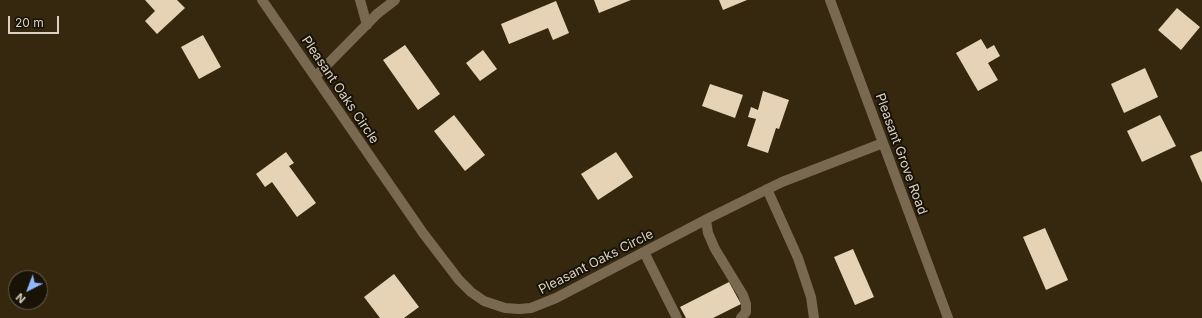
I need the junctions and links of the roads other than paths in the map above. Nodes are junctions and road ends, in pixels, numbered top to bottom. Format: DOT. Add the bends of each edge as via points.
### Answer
graph roads {
  1 [pos="262,0"];
  2 [pos="360,0"];
  3 [pos="395,0"];
  4 [pos="830,0"];
  5 [pos="367,25"];
  6 [pos="316,76"];
  7 [pos="883,143"];
  8 [pos="767,189"];
  9 [pos="706,220"];
  10 [pos="644,252"];
  11 [pos="677,318"];
  12 [pos="741,318"];
  13 [pos="814,318"];
  14 [pos="948,318"];
  1 -- 6 [label="street, Pleasant Oaks Circle"];
  2 -- 5 [label="street"];
  3 -- 5 [label="street"];
  4 -- 7 [label="street, Pleasant Grove Road"];
  5 -- 6 [label="street"];
  6 -- 10 [label="street, Pleasant Oaks Circle" via="427,238 459,280 484,301 505,308 531,308 556,298"];
  7 -- 8 [label="street, Pleasant Oaks Circle"];
  7 -- 14 [label="street, Pleasant Grove Road"];
  8 -- 9 [label="street, Pleasant Oaks Circle"];
  8 -- 13 [label="street" via="798,258 811,297"];
  9 -- 10 [label="street, Pleasant Oaks Circle"];
  9 -- 12 [label="street" via="714,248 743,295 746,312"];
  10 -- 11 [label="street"];
}
